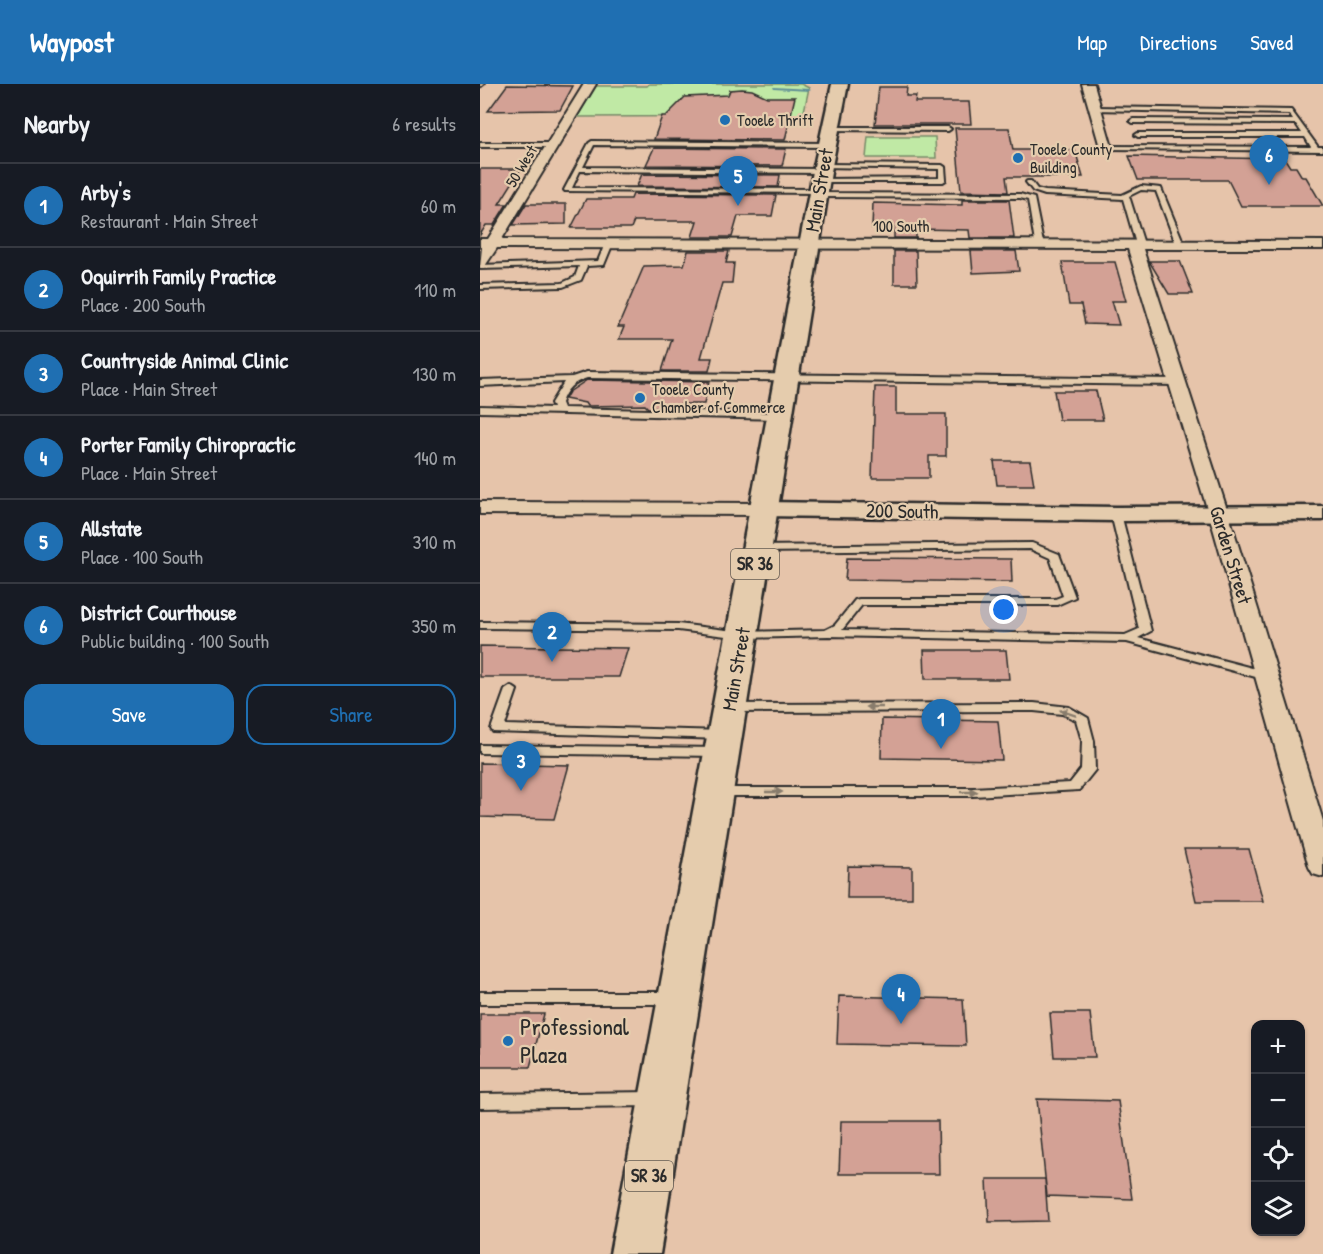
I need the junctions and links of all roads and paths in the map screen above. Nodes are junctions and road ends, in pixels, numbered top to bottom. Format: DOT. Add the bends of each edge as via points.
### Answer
graph roads {
  1 [pos="590,84"];
  2 [pos="840,84"];
  3 [pos="1088,84"];
  4 [pos="1095,109"];
  5 [pos="1129,111"];
  6 [pos="1133,121"];
  7 [pos="1298,122"];
  8 [pos="948,129"];
  9 [pos="1138,135"];
  10 [pos="1307,135"];
  11 [pos="480,145"];
  12 [pos="553,145"];
  13 [pos="1106,147"];
  14 [pos="1143,147"];
  15 [pos="1319,149"];
  16 [pos="823,168"];
  17 [pos="578,169"];
  18 [pos="1029,182"];
  19 [pos="1125,197"];
  20 [pos="487,243"];
  21 [pos="609,243"];
  22 [pos="1039,243"];
  23 [pos="810,244"];
  24 [pos="1137,244"];
  25 [pos="1180,244"];
  26 [pos="1323,245"];
  27 [pos="584,264"];
  28 [pos="480,265"];
  29 [pos="480,287"];
  30 [pos="787,376"];
  31 [pos="570,379"];
  32 [pos="1178,382"];
  33 [pos="480,383"];
  34 [pos="480,409"];
  35 [pos="559,411"];
  36 [pos="780,416"];
  37 [pos="480,508"];
  38 [pos="764,509"];
  39 [pos="1116,513"];
  40 [pos="1219,513"];
  41 [pos="1323,513"];
  42 [pos="757,549"];
  43 [pos="480,625"];
  44 [pos="827,633"];
  45 [pos="742,635"];
  46 [pos="1127,639"];
  47 [pos="1267,676"];
  48 [pos="511,690"];
  49 [pos="726,732"];
  50 [pos="480,749"];
  51 [pos="715,792"];
  52 [pos="1323,867"];
  53 [pos="480,998"];
  54 [pos="680,998"];
  55 [pos="662,1099"];
  56 [pos="480,1101"];
  57 [pos="635,1254"];
  1 -- 12 [label="street, 50 West"];
  2 -- 16 [label="highway, Main Street / SR 36"];
  3 -- 4 [label="street"];
  4 -- 5 [label="lane"];
  4 -- 13 [label="street"];
  5 -- 6 [label="lane"];
  5 -- 7 [label="lane" via="1291,112"];
  6 -- 7 [label="lane"];
  6 -- 9 [label="lane"];
  7 -- 10 [label="lane"];
  8 -- 16 [label="lane"];
  9 -- 10 [label="lane"];
  9 -- 14 [label="lane"];
  10 -- 15 [label="lane"];
  11 -- 12 [label="lane"];
  12 -- 20 [label="street, 50 West"];
  13 -- 14 [label="lane"];
  14 -- 15 [label="lane"];
  16 -- 16 [label="lane" via="943,180 942,167"];
  16 -- 17 [label="lane"];
  16 -- 17 [label="lane" via="592,143"];
  16 -- 17 [label="lane" via="567,190"];
  16 -- 22 [label="lane" via="1031,198"];
  16 -- 23 [label="highway, Main Street / SR 36"];
  18 -- 19 [label="lane" via="1045,194"];
  19 -- 24 [label="lane"];
  19 -- 25 [label="lane" via="1134,189 1159,189"];
  20 -- 21 [label="street, 100 South"];
  20 -- 28 [label="street, 50 West"];
  21 -- 23 [label="street, 100 South"];
  21 -- 27 [label="lane" via="601,263"];
  22 -- 23 [label="street, 100 South"];
  22 -- 24 [label="street, 100 South"];
  23 -- 30 [label="highway, Main Street / SR 36"];
  24 -- 25 [label="street, 100 South"];
  24 -- 32 [label="street, Garden Street"];
  25 -- 26 [label="street, 100 South"];
  27 -- 28 [label="lane"];
  27 -- 29 [label="lane" via="578,278 563,285"];
  30 -- 31 [label="lane" via="587,375"];
  30 -- 32 [label="lane"];
  30 -- 36 [label="highway, Main Street / SR 36"];
  31 -- 33 [label="lane"];
  31 -- 35 [label="lane" via="560,391 556,403"];
  32 -- 40 [label="street, Garden Street"];
  34 -- 35 [label="lane"];
  35 -- 36 [label="lane"];
  36 -- 38 [label="highway, Main Street / SR 36"];
  37 -- 38 [label="street, 200 South"];
  38 -- 39 [label="street, 200 South"];
  38 -- 42 [label="highway, Main Street / SR 36"];
  39 -- 40 [label="street, 200 South"];
  39 -- 46 [label="lane" via="1145,631"];
  40 -- 41 [label="street, 200 South"];
  40 -- 47 [label="street, Garden Street"];
  42 -- 44 [label="lane" via="1032,546 1055,556 1068,597 1057,602 859,602 839,627"];
  42 -- 45 [label="highway, Main Street / SR 36"];
  43 -- 45 [label="lane" via="678,627"];
  44 -- 45 [label="lane"];
  44 -- 46 [label="lane"];
  45 -- 49 [label="highway, Main Street / SR 36"];
  46 -- 47 [label="lane"];
  47 -- 52 [label="street, Garden Street"];
  48 -- 49 [label="lane" via="497,729"];
  49 -- 50 [label="lane"];
  49 -- 51 [label="highway, Main Street / SR 36"];
  51 -- 49 [label="lane, one-way" via="973,792 1074,787 1088,770 1088,741 1082,718 1065,710 1034,707"];
  51 -- 54 [label="highway, Main Street / SR 36"];
  53 -- 54 [label="lane"];
  54 -- 55 [label="highway, Main Street / SR 36"];
  55 -- 56 [label="lane"];
  55 -- 57 [label="highway, Main Street / SR 36"];
}
